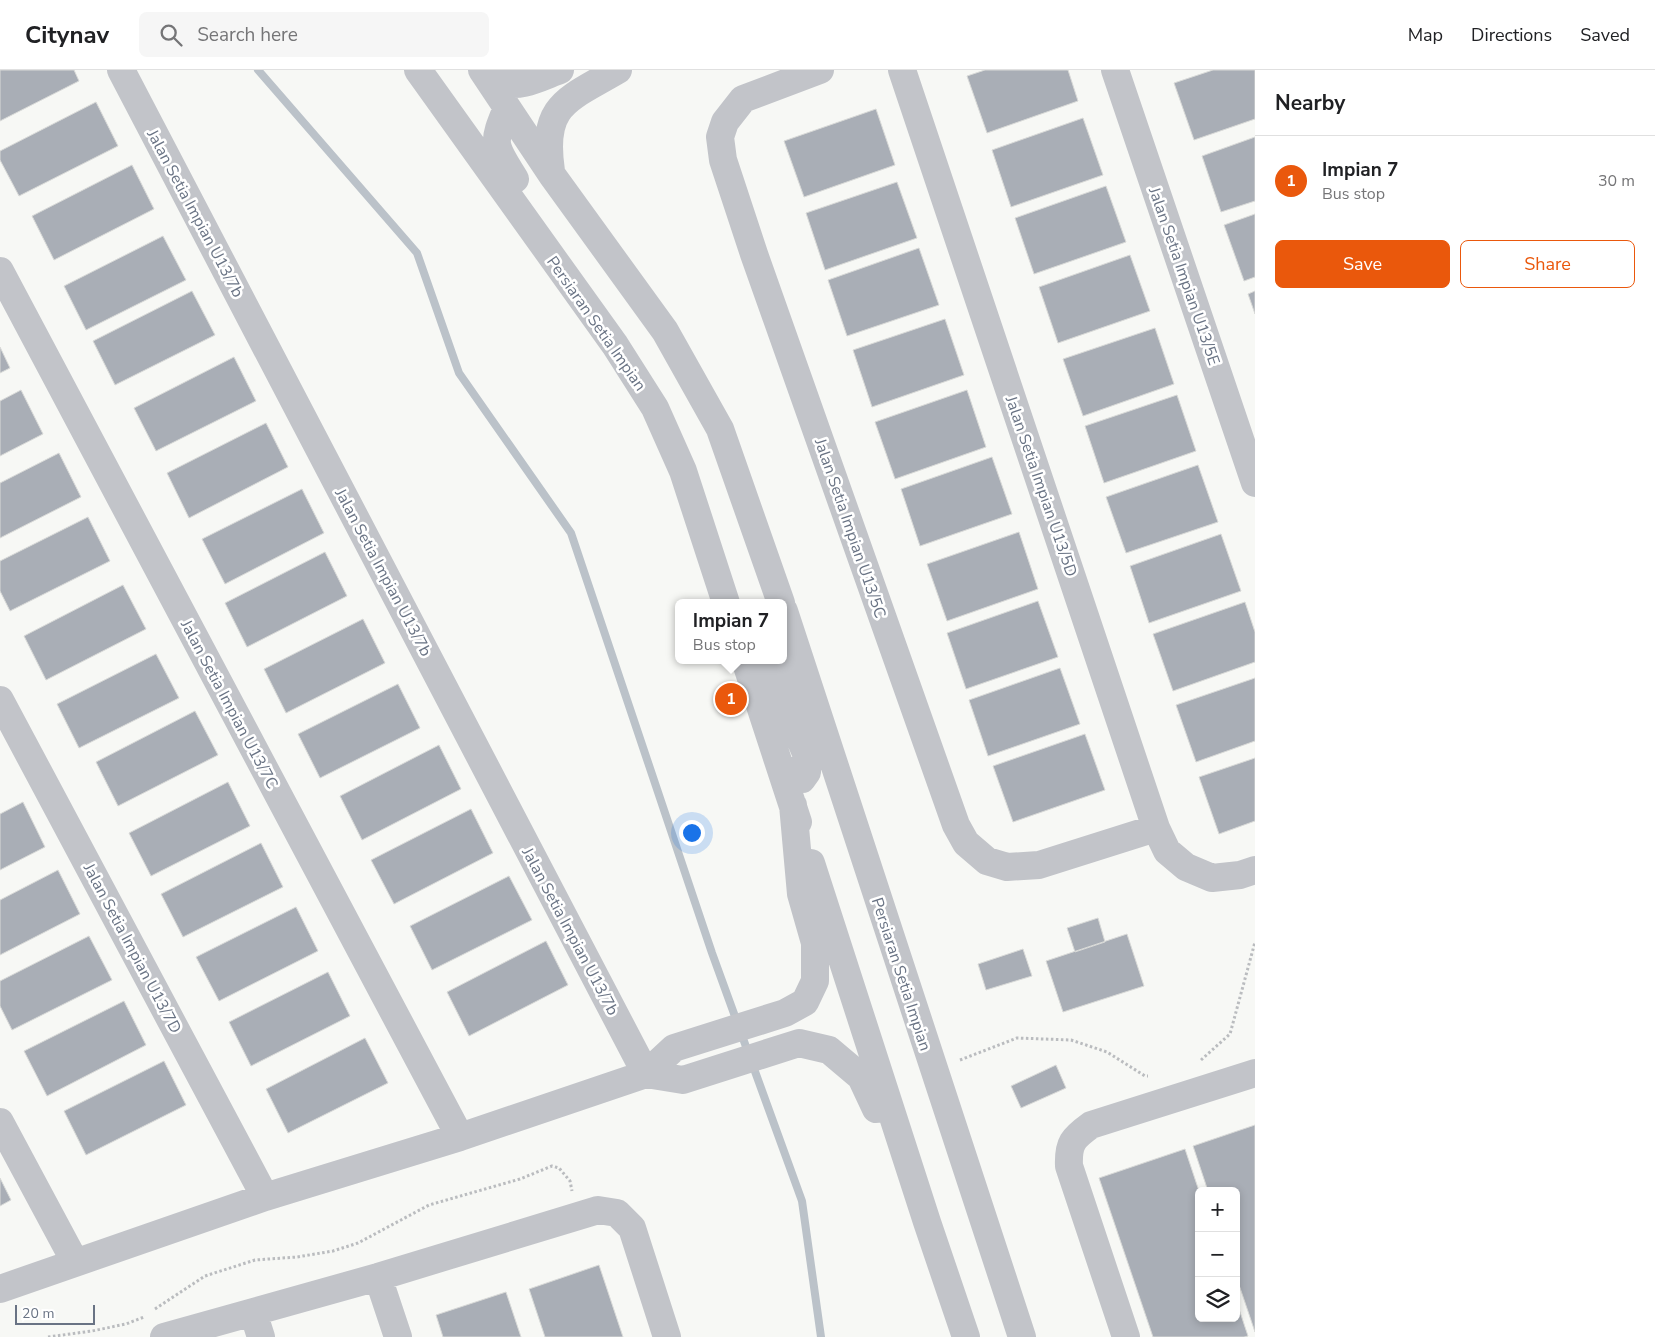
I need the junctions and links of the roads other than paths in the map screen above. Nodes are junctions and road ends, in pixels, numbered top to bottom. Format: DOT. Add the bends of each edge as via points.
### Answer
graph roads {
  1 [pos="121,70"];
  2 [pos="418,70"];
  3 [pos="482,70"];
  4 [pos="488,70"];
  5 [pos="560,70"];
  6 [pos="618,70"];
  7 [pos="820,70"];
  8 [pos="902,70"];
  9 [pos="1115,70"];
  10 [pos="507,108"];
  11 [pos="552,175"];
  12 [pos="0,270"];
  13 [pos="615,345"];
  14 [pos="1255,483"];
  15 [pos="766,558"];
  16 [pos="725,599"];
  17 [pos="764,599"];
  18 [pos="780,599"];
  19 [pos="787,620"];
  20 [pos="746,664"];
  21 [pos="774,664"];
  22 [pos="0,700"];
  23 [pos="779,764"];
  24 [pos="792,805"];
  25 [pos="1156,828"];
  26 [pos="1255,870"];
  27 [pos="1255,1073"];
  28 [pos="646,1074"];
  29 [pos="0,1122"];
  30 [pos="460,1137"];
  31 [pos="266,1197"];
  32 [pos="927,1222"];
  33 [pos="75,1262"];
  34 [pos="378,1277"];
  35 [pos="0,1289"];
  36 [pos="257,1325"];
  37 [pos="164,1337"];
  38 [pos="398,1337"];
  39 [pos="667,1337"];
  40 [pos="966,1337"];
  41 [pos="1022,1337"];
  42 [pos="1126,1337"];
  1 -- 28 [label="street, Jalan Setia Impian U13/7b"];
  2 -- 13 [label="street, Persiaran Setia Impian"];
  3 -- 10 [label="street"];
  4 -- 5 [label="street" via="500,81 511,84"];
  5 -- 10 [label="street"];
  6 -- 11 [label="street" via="569,99 555,114 548,150"];
  7 -- 25 [label="street, Jalan Setia Impian U13/5C" via="743,98 724,122 720,137 723,160 956,825 966,843 987,861 1007,867 1039,865"];
  8 -- 25 [label="street, Jalan Setia Impian U13/5D"];
  9 -- 14 [label="street, Jalan Setia Impian U13/5E"];
  10 -- 11 [label="street"];
  10 -- 13 [label="street" via="497,133 496,145 500,155"];
  11 -- 15 [label="street" via="665,331 720,429"];
  12 -- 30 [label="street, Jalan Setia Impian U13/7C"];
  13 -- 16 [label="street, Persiaran Setia Impian" via="655,408 683,471"];
  15 -- 17 [label="street"];
  15 -- 18 [label="street"];
  19 -- 41 [label="street, Persiaran Setia Impian"];
  20 -- 23 [label="street"];
  21 -- 23 [label="street" via="808,758 807,772 802,779 793,777"];
  22 -- 31 [label="street, Jalan Setia Impian U13/7D"];
  23 -- 24 [label="street"];
  24 -- 28 [label="street" via="801,894 815,942 815,981 805,1002 786,1013 674,1048"];
  24 -- 32 [label="street"];
  25 -- 26 [label="street, Jalan Setia Impian U13/5D" via="1167,851 1186,867 1212,878"];
  27 -- 42 [label="street" via="1090,1125 1074,1137 1068,1151 1069,1166"];
  28 -- 30 [label="street"];
  28 -- 32 [label="street" via="683,1080 799,1043 829,1050 861,1077"];
  29 -- 33 [label="street"];
  30 -- 31 [label="street"];
  31 -- 33 [label="street"];
  32 -- 40 [label="street"];
  33 -- 35 [label="street"];
  34 -- 36 [label="street"];
  34 -- 38 [label="street"];
  34 -- 39 [label="street" via="598,1210 617,1213 632,1228"];
  36 -- 37 [label="street"];
}
